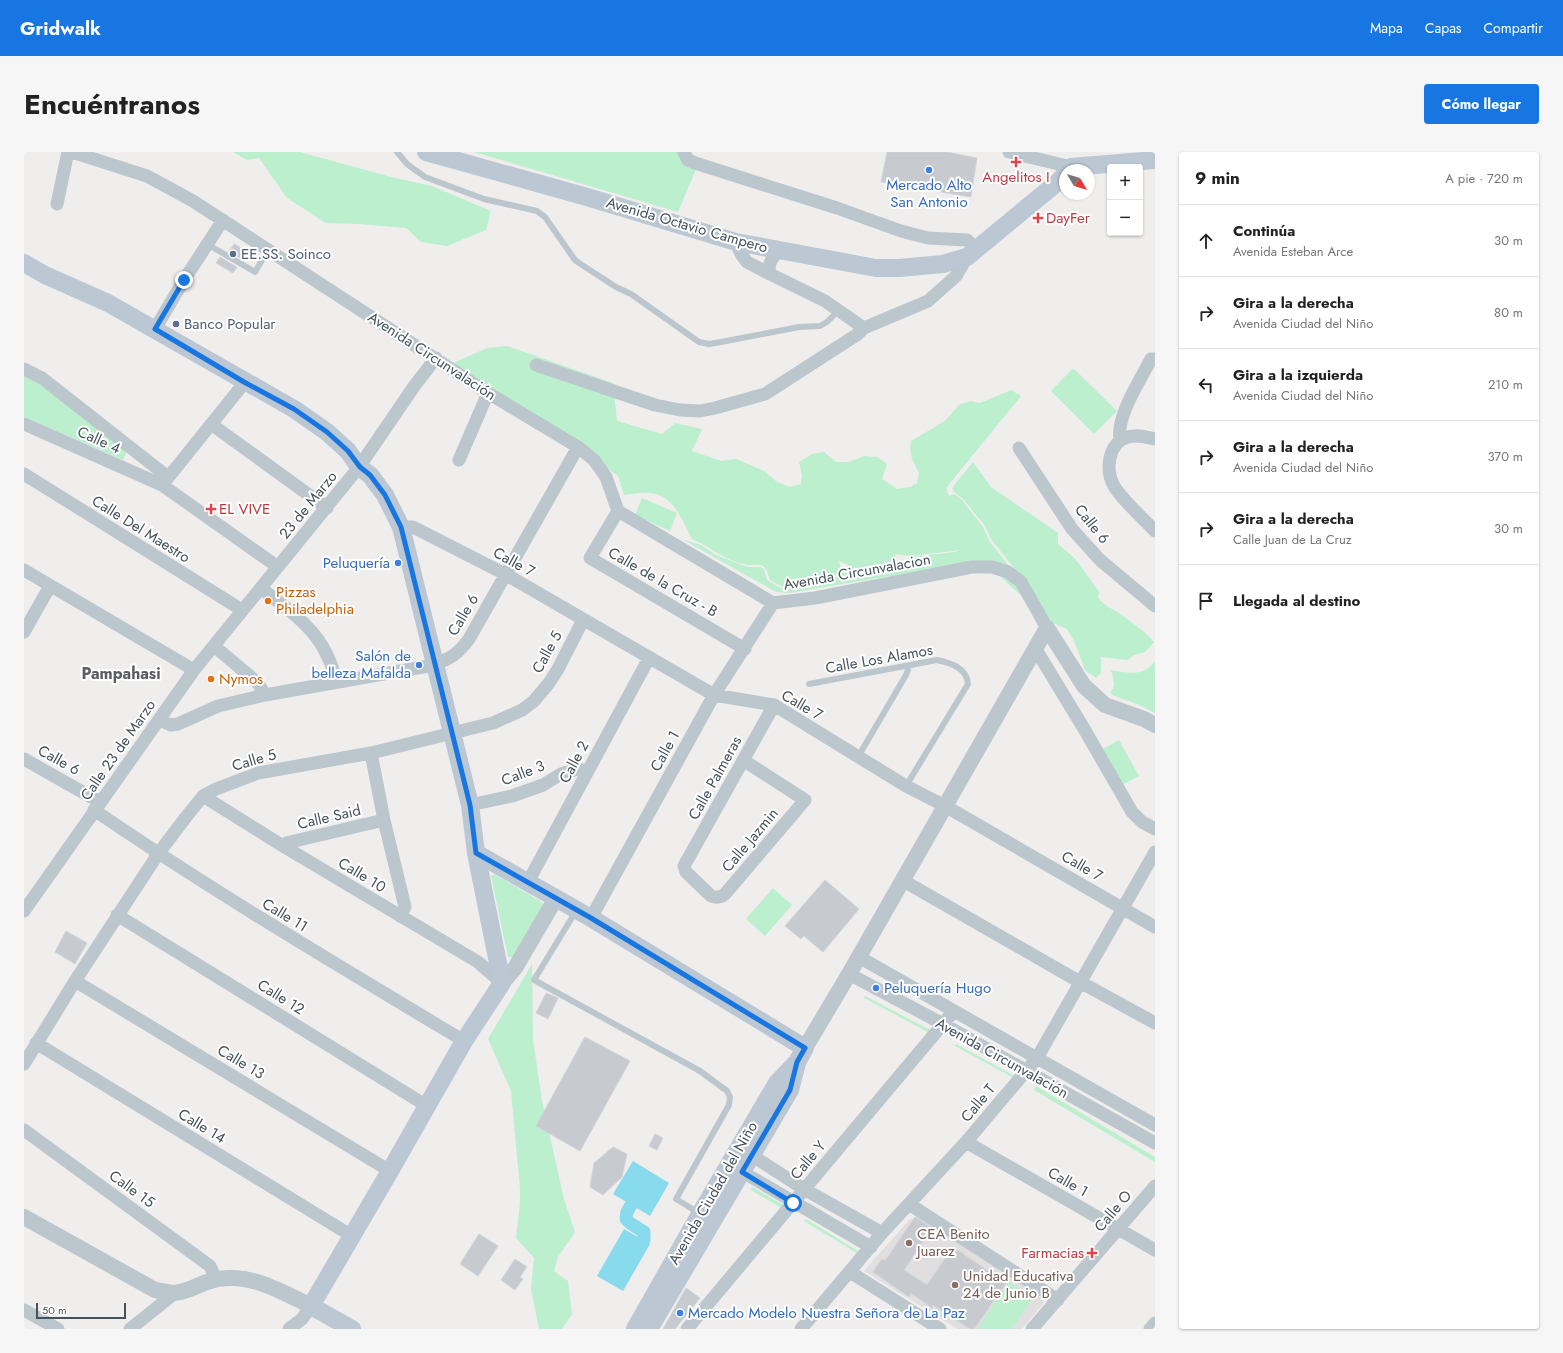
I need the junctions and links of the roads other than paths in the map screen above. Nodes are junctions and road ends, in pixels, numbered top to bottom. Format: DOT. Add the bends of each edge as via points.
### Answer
graph roads {
  1 [pos="68,152"];
  2 [pos="72,152"];
  3 [pos="397,152"];
  4 [pos="426,152"];
  5 [pos="684,152"];
  6 [pos="1009,152"];
  7 [pos="1155,160"];
  8 [pos="1059,168"];
  9 [pos="1095,168"];
  10 [pos="1059,181"];
  11 [pos="57,204"];
  12 [pos="223,220"];
  13 [pos="736,242"];
  14 [pos="207,244"];
  15 [pos="268,250"];
  16 [pos="779,251"];
  17 [pos="972,253"];
  18 [pos="24,263"];
  19 [pos="770,274"];
  20 [pos="839,310"];
  21 [pos="864,328"];
  22 [pos="155,329"];
  23 [pos="436,358"];
  24 [pos="1153,359"];
  25 [pos="536,365"];
  26 [pos="24,369"];
  27 [pos="244,382"];
  28 [pos="488,393"];
  29 [pos="24,424"];
  30 [pos="211,424"];
  31 [pos="1155,439"];
  32 [pos="1120,440"];
  33 [pos="578,447"];
  34 [pos="1020,448"];
  35 [pos="459,460"];
  36 [pos="360,467"];
  37 [pos="24,474"];
  38 [pos="165,481"];
  39 [pos="327,508"];
  40 [pos="618,511"];
  41 [pos="401,527"];
  42 [pos="1155,531"];
  43 [pos="278,567"];
  44 [pos="24,570"];
  45 [pos="505,574"];
  46 [pos="50,586"];
  47 [pos="261,588"];
  48 [pos="773,603"];
  49 [pos="1155,606"];
  50 [pos="242,610"];
  51 [pos="583,620"];
  52 [pos="1047,628"];
  53 [pos="24,632"];
  54 [pos="214,646"];
  55 [pos="1035,648"];
  56 [pos="745,649"];
  57 [pos="649,658"];
  58 [pos="434,665"];
  59 [pos="907,666"];
  60 [pos="194,670"];
  61 [pos="337,682"];
  62 [pos="809,684"];
  63 [pos="265,695"];
  64 [pos="714,695"];
  65 [pos="774,705"];
  66 [pos="159,720"];
  67 [pos="1155,725"];
  68 [pos="452,734"];
  69 [pos="371,754"];
  70 [pos="858,757"];
  71 [pos="24,759"];
  72 [pos="743,760"];
  73 [pos="588,771"];
  74 [pos="906,786"];
  75 [pos="204,796"];
  76 [pos="470,805"];
  77 [pos="97,806"];
  78 [pos="944,806"];
  79 [pos="384,820"];
  80 [pos="1155,829"];
  81 [pos="283,846"];
  82 [pos="1155,852"];
  83 [pos="476,853"];
  84 [pos="158,854"];
  85 [pos="902,880"];
  86 [pos="528,882"];
  87 [pos="556,898"];
  88 [pos="718,898"];
  89 [pos="1123,908"];
  90 [pos="24,910"];
  91 [pos="584,914"];
  92 [pos="117,915"];
  93 [pos="400,916"];
  94 [pos="1155,927"];
  95 [pos="859,957"];
  96 [pos="849,974"];
  97 [pos="75,981"];
  98 [pos="1080,982"];
  99 [pos="502,983"];
  100 [pos="953,1012"];
  101 [pos="1155,1023"];
  102 [pos="943,1024"];
  103 [pos="464,1041"];
  104 [pos="36,1043"];
  105 [pos="801,1055"];
  106 [pos="1037,1058"];
  107 [pos="24,1064"];
  108 [pos="1026,1071"];
  109 [pos="427,1106"];
  110 [pos="1155,1125"];
  111 [pos="24,1130"];
  112 [pos="966,1142"];
  113 [pos="1155,1143"];
  114 [pos="746,1151"];
  115 [pos="736,1168"];
  116 [pos="390,1171"];
  117 [pos="1155,1186"];
  118 [pos="804,1189"];
  119 [pos="793,1203"];
  120 [pos="909,1204"];
  121 [pos="700,1214"];
  122 [pos="24,1217"];
  123 [pos="1119,1230"];
  124 [pos="882,1234"];
  125 [pos="352,1236"];
  126 [pos="871,1247"];
  127 [pos="1155,1250"];
  128 [pos="850,1272"];
  129 [pos="216,1279"];
  130 [pos="175,1293"];
  131 [pos="1058,1300"];
  132 [pos="311,1306"];
  133 [pos="24,1310"];
  134 [pos="1155,1324"];
  135 [pos="58,1329"];
  136 [pos="130,1329"];
  137 [pos="289,1329"];
  138 [pos="352,1329"];
  139 [pos="635,1329"];
  140 [pos="649,1329"];
  141 [pos="687,1329"];
  142 [pos="801,1329"];
  143 [pos="940,1329"];
  144 [pos="1032,1329"];
  145 [pos="1150,1329"];
  1 -- 11 [label="street"];
  2 -- 12 [label="street, Avenida Circunvalación" via="147,176"];
  3 -- 20 [label="lane" via="407,164 425,177 484,199 537,211 545,217 578,263 631,294 699,342 709,344 799,327 820,326"];
  4 -- 13 [label="main road, Avenida Octavio Campero"];
  5 -- 17 [label="street" via="688,160 695,163 900,231 928,238 967,240"];
  6 -- 8 [label="street"];
  7 -- 9 [label="main road"];
  10 -- 17 [label="main road, Avenida Octavio Campero"];
  12 -- 14 [label="street"];
  12 -- 15 [label="street, Avenida Circunvalación"];
  13 -- 16 [label="main road, Avenida Octavio Campero"];
  13 -- 19 [label="street" via="747,262"];
  14 -- 15 [label="lane" via="256,272"];
  14 -- 22 [label="street"];
  15 -- 23 [label="street, Avenida Circunvalación"];
  16 -- 17 [label="main road, Avenida Octavio Campero" via="876,268 943,264"];
  16 -- 19 [label="street" via="769,263"];
  17 -- 21 [label="street" via="956,276 928,301"];
  18 -- 22 [label="main road" via="108,303"];
  19 -- 20 [label="street"];
  20 -- 21 [label="street"];
  21 -- 25 [label="street" via="835,350 765,394 700,411 656,405"];
  22 -- 27 [label="main road"];
  23 -- 28 [label="street, Avenida Circunvalación"];
  23 -- 36 [label="street, 23 de Marzo"];
  24 -- 32 [label="street" via="1122,417"];
  26 -- 38 [label="street" via="42,378"];
  27 -- 30 [label="street"];
  27 -- 36 [label="main road" via="294,409 327,432 348,451"];
  28 -- 33 [label="street, Avenida Circunvalación"];
  28 -- 35 [label="street"];
  29 -- 38 [label="street, Calle 4"];
  30 -- 38 [label="street"];
  30 -- 39 [label="street"];
  31 -- 32 [label="street" via="1137,436"];
  32 -- 42 [label="street" via="1111,452 1110,459 1110,474 1114,486"];
  33 -- 40 [label="street, Avenida Circunvalación" via="594,460 606,477"];
  33 -- 45 [label="street, Calle 6"];
  34 -- 49 [label="street, Calle 6" via="1072,529 1100,560"];
  36 -- 39 [label="street, 23 de Marzo"];
  36 -- 41 [label="main road" via="370,475 385,495"];
  37 -- 50 [label="street, Calle Del Maestro"];
  38 -- 43 [label="street, Calle 4"];
  39 -- 43 [label="street, 23 de Marzo"];
  40 -- 48 [label="street, Avenida Circunvalacion"];
  40 -- 56 [label="street, Calle de la Cruz - B" via="590,558"];
  41 -- 45 [label="street, Calle 7" via="413,527"];
  41 -- 58 [label="main road"];
  43 -- 47 [label="street, 23 de Marzo"];
  44 -- 46 [label="street"];
  45 -- 51 [label="street, Calle 7"];
  45 -- 58 [label="street, Calle 6" via="461,650 451,658"];
  46 -- 53 [label="street"];
  46 -- 60 [label="street"];
  47 -- 50 [label="street, 23 de Marzo"];
  47 -- 61 [label="street" via="304,623 315,636 326,653"];
  48 -- 52 [label="street, Avenida Circunvalacion" via="815,598 972,567 992,567 1008,572 1021,582"];
  48 -- 56 [label="street, Calle 1"];
  50 -- 54 [label="street, Calle 23 de Marzo"];
  51 -- 57 [label="street, Calle 7"];
  51 -- 68 [label="street, Calle 5" via="558,669 534,701 522,710 494,722"];
  52 -- 55 [label="street"];
  52 -- 67 [label="street" via="1090,692 1105,705"];
  54 -- 60 [label="street, Calle 23 de Marzo"];
  54 -- 63 [label="street" via="258,684"];
  55 -- 78 [label="street"];
  55 -- 80 [label="street" via="1132,812 1142,822"];
  56 -- 64 [label="street, Calle 1"];
  57 -- 64 [label="street, Calle 7"];
  57 -- 73 [label="street, Calle 2"];
  58 -- 61 [label="street, Calle 6"];
  58 -- 68 [label="main road"];
  59 -- 62 [label="lane, Calle Los Alamos"];
  59 -- 70 [label="lane" via="906,675"];
  59 -- 74 [label="lane, Calle Los Alamos" via="937,660 952,663 963,671 968,678 968,684"];
  60 -- 66 [label="street, Calle 23 de Marzo"];
  61 -- 63 [label="street, Calle 6"];
  63 -- 66 [label="street, Calle 6" via="218,706 178,724 171,725"];
  64 -- 65 [label="street, Calle 7"];
  64 -- 91 [label="street, Calle 1"];
  65 -- 70 [label="street, Calle 7"];
  65 -- 72 [label="street, Calle Palmeras"];
  66 -- 77 [label="street, Calle 23 de Marzo"];
  68 -- 69 [label="street, Calle 5"];
  68 -- 76 [label="main road"];
  69 -- 75 [label="street, Calle 5" via="258,773"];
  69 -- 79 [label="street"];
  70 -- 74 [label="street, Calle 7"];
  71 -- 77 [label="street, Calle 6"];
  72 -- 88 [label="street, Calle Palmeras" via="684,866 686,872 711,896"];
  72 -- 88 [label="street, Calle Jazmin" via="805,800 725,894"];
  73 -- 76 [label="street, Calle 3" via="578,769 512,796"];
  73 -- 86 [label="street, Calle 2"];
  74 -- 78 [label="street, Calle 7"];
  75 -- 81 [label="street, Calle 10"];
  75 -- 84 [label="street, Calle 5"];
  76 -- 83 [label="main road"];
  77 -- 84 [label="street, Calle 11"];
  77 -- 90 [label="street, Calle 23 de Marzo"];
  78 -- 85 [label="street"];
  78 -- 89 [label="street, Calle 7"];
  79 -- 81 [label="street, Calle Said"];
  79 -- 93 [label="street" via="405,907"];
  81 -- 93 [label="street, Calle 10"];
  82 -- 89 [label="street, Calle T"];
  83 -- 86 [label="main road"];
  83 -- 99 [label="main road"];
  84 -- 92 [label="street, Calle 5"];
  84 -- 103 [label="street, Calle 11"];
  85 -- 95 [label="street"];
  85 -- 98 [label="street"];
  86 -- 87 [label="main road"];
  87 -- 91 [label="main road"];
  87 -- 99 [label="street" via="515,968"];
  89 -- 94 [label="street, Calle 7"];
  89 -- 98 [label="street, Calle T"];
  91 -- 105 [label="main road"];
  91 -- 121 [label="lane" via="534,980 700,1071 727,1091 730,1097 729,1105 676,1199"];
  92 -- 97 [label="street, Calle 5"];
  92 -- 109 [label="street, Calle 12"];
  93 -- 99 [label="street, Calle 10" via="478,962"];
  95 -- 96 [label="street"];
  95 -- 100 [label="street, Avenida Circunvalación"];
  96 -- 102 [label="street, Avenida Circunvalación"];
  96 -- 105 [label="street"];
  97 -- 104 [label="street, Calle 5"];
  97 -- 116 [label="street, Calle 13"];
  98 -- 101 [label="street"];
  98 -- 106 [label="street, Calle T"];
  99 -- 103 [label="main road"];
  100 -- 102 [label="street, Calle Y"];
  100 -- 106 [label="street, Avenida Circunvalación"];
  102 -- 108 [label="street, Avenida Circunvalación"];
  102 -- 118 [label="street, Calle Y"];
  103 -- 109 [label="main road"];
  104 -- 107 [label="street, Calle 5"];
  104 -- 125 [label="street, Calle 14"];
  105 -- 114 [label="main road, Avenida Ciudad del Niño" via="790,1090"];
  106 -- 108 [label="street, Calle T"];
  106 -- 110 [label="street, Avenida Circunvalación"];
  108 -- 112 [label="street, Calle T"];
  108 -- 113 [label="street, Avenida Circunvalación"];
  109 -- 116 [label="main road"];
  111 -- 129 [label="street, Calle 15" via="210,1266"];
  112 -- 120 [label="street, Calle T"];
  112 -- 123 [label="street, Calle 1"];
  114 -- 115 [label="main road, Avenida Ciudad del Niño"];
  114 -- 118 [label="street"];
  115 -- 119 [label="street"];
  115 -- 121 [label="main road, Avenida Ciudad del Niño"];
  115 -- 140 [label="main road, Avenida Ciudad del Niño"];
  116 -- 125 [label="main road"];
  117 -- 123 [label="street, Calle O"];
  118 -- 119 [label="street, Calle Y"];
  118 -- 124 [label="street"];
  119 -- 126 [label="street"];
  119 -- 141 [label="street, Calle Y"];
  120 -- 124 [label="street, Calle T"];
  120 -- 131 [label="street"];
  121 -- 139 [label="main road, Avenida Ciudad del Niño"];
  122 -- 130 [label="street" via="155,1290"];
  123 -- 127 [label="street, Calle 1"];
  123 -- 131 [label="street, Calle O"];
  124 -- 126 [label="street, Calle T"];
  125 -- 132 [label="main road"];
  126 -- 128 [label="street, Calle T"];
  128 -- 142 [label="street, Calle T"];
  128 -- 143 [label="street"];
  129 -- 130 [label="street"];
  129 -- 132 [label="street" via="230,1277 253,1281"];
  130 -- 136 [label="street"];
  131 -- 144 [label="street, Calle O"];
  132 -- 137 [label="street" via="302,1319"];
  132 -- 138 [label="main road"];
  133 -- 135 [label="street"];
  134 -- 145 [label="street"];
}
